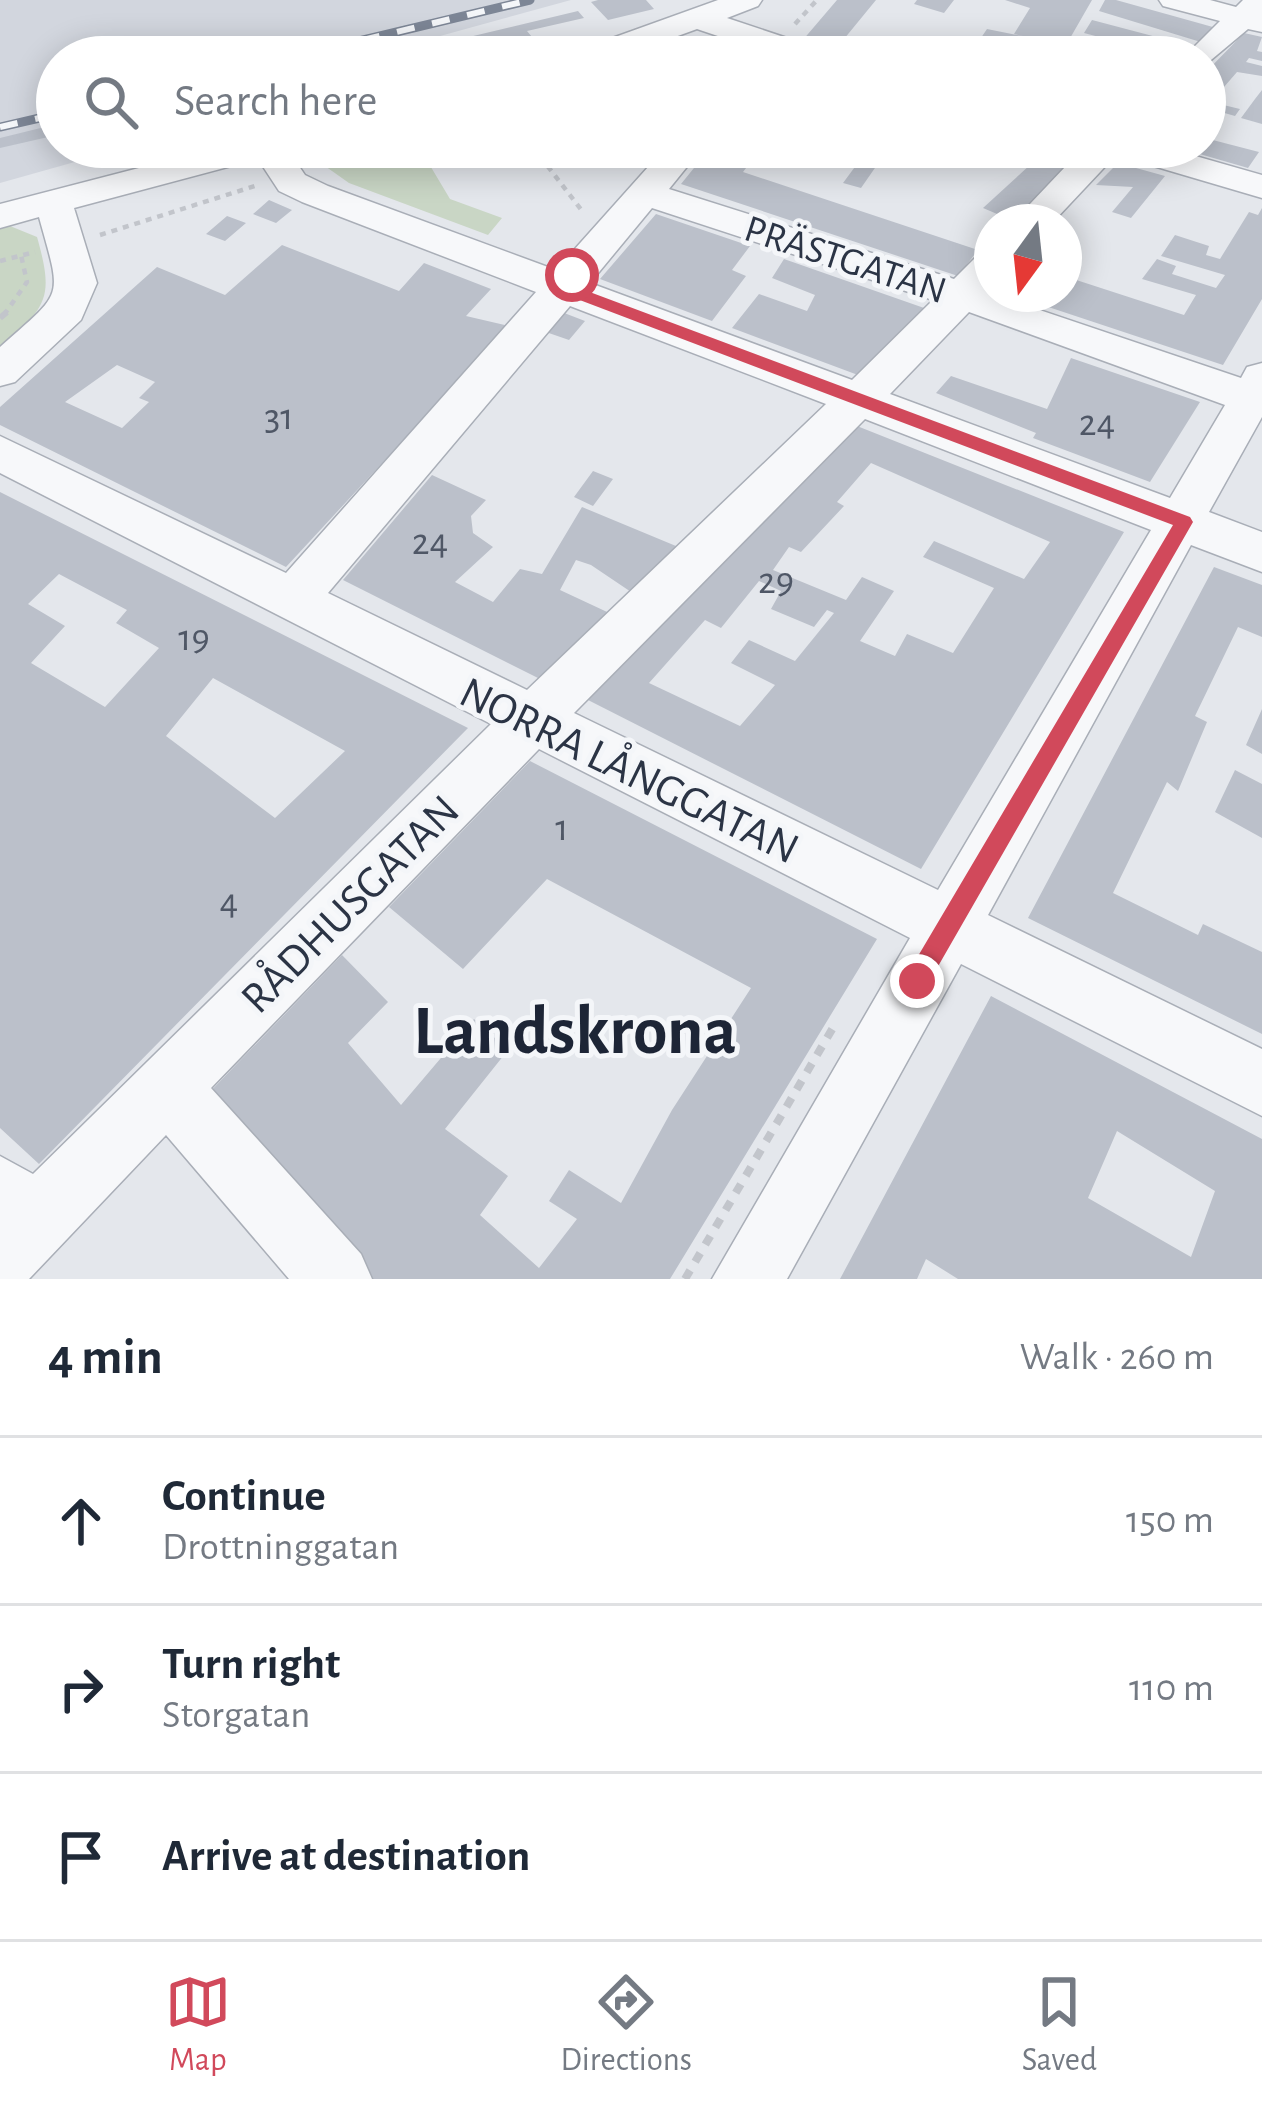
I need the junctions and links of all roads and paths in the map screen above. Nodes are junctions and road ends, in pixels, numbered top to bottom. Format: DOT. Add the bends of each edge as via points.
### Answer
graph roads {
  1 [pos="747,0"];
  2 [pos="1174,0"];
  3 [pos="1255,14"];
  4 [pos="702,20"];
  5 [pos="654,36"];
  6 [pos="736,36"];
  7 [pos="1226,37"];
  8 [pos="549,168"];
  9 [pos="666,168"];
  10 [pos="1084,168"];
  11 [pos="1195,168"];
  12 [pos="268,170"];
  13 [pos="1262,188"];
  14 [pos="644,193"];
  15 [pos="53,203"];
  16 [pos="1049,204"];
  17 [pos="0,216"];
  18 [pos="604,238"];
  19 [pos="67,245"];
  20 [pos="21,255"];
  21 [pos="0,261"];
  22 [pos="974,279"];
  23 [pos="974,283"];
  24 [pos="561,287"];
  25 [pos="1060,312"];
  26 [pos="0,318"];
  27 [pos="0,371"];
  28 [pos="1256,388"];
  29 [pos="860,401"];
  30 [pos="0,453"];
  31 [pos="1184,522"];
  32 [pos="1262,552"];
  33 [pos="293,600"];
  34 [pos="531,721"];
  35 [pos="949,926"];
  36 [pos="841,1015"];
  37 [pos="1262,1083"];
  38 [pos="166,1086"];
  39 [pos="12,1224"];
  40 [pos="336,1279"];
  41 [pos="685,1279"];
  42 [pos="748,1279"];
  1 -- 4 [label="street"];
  2 -- 3 [label="street"];
  3 -- 7 [label="street"];
  4 -- 5 [label="street"];
  4 -- 6 [label="street"];
  8 -- 18 [label="path"];
  9 -- 14 [label="street"];
  10 -- 16 [label="street"];
  11 -- 13 [label="street"];
  12 -- 15 [label="street"];
  12 -- 19 [label="path"];
  12 -- 24 [label="street"];
  14 -- 18 [label="street"];
  14 -- 22 [label="street, PRÄSTGATAN"];
  15 -- 17 [label="street"];
  15 -- 19 [label="street"];
  18 -- 24 [label="street"];
  19 -- 20 [label="path"];
  19 -- 27 [label="street" via="77,283 67,310"];
  20 -- 21 [label="path"];
  20 -- 26 [label="path" via="28,282"];
  23 -- 29 [label="street, RÅDHUSGATAN"];
  24 -- 29 [label="street"];
  24 -- 33 [label="street"];
  25 -- 28 [label="street, PRÄSTGATAN"];
  28 -- 31 [label="street"];
  29 -- 31 [label="street"];
  29 -- 34 [label="street, RÅDHUSGATAN"];
  30 -- 33 [label="street, NORRA LÅNGGATAN"];
  31 -- 32 [label="street"];
  31 -- 35 [label="street"];
  33 -- 34 [label="street, NORRA LÅNGGATAN"];
  34 -- 35 [label="street, NORRA LÅNGGATAN"];
  34 -- 38 [label="street, RÅDHUSGATAN"];
  35 -- 37 [label="street, NORRA LÅNGGATAN"];
  35 -- 42 [label="street"];
  36 -- 41 [label="path"];
  38 -- 39 [label="street, RÅDHUSGATAN"];
  38 -- 40 [label="street"];
}
